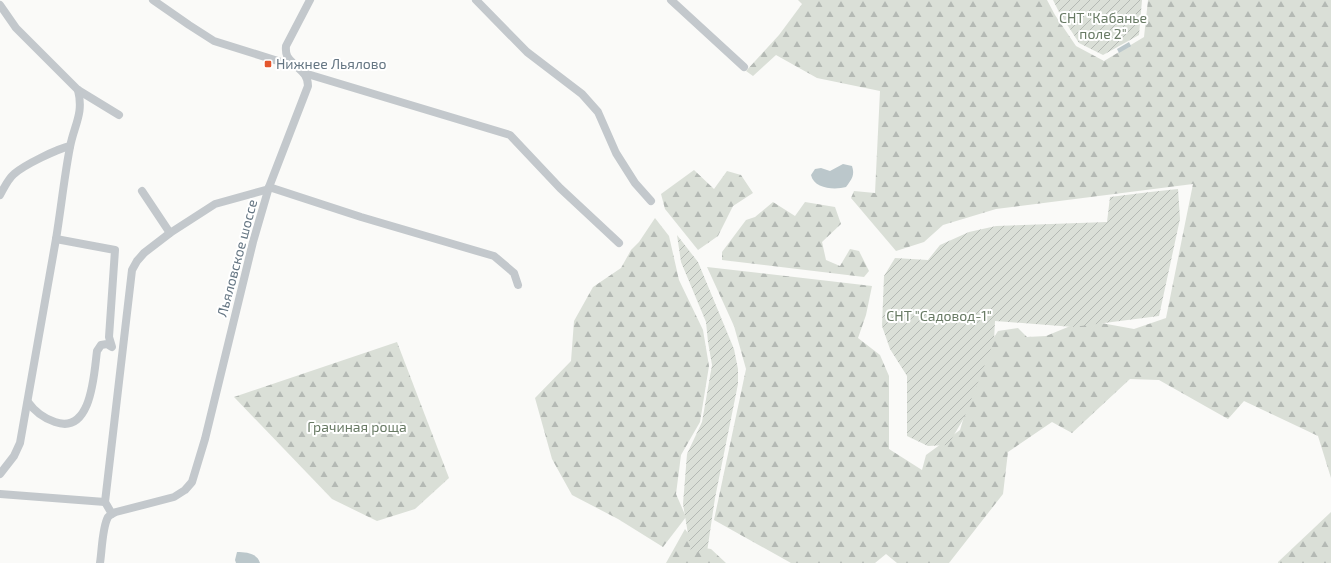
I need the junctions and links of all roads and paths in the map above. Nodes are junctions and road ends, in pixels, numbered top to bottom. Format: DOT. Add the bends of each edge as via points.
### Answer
graph roads {
  1 [pos="153,0"];
  2 [pos="310,0"];
  3 [pos="476,0"];
  4 [pos="671,0"];
  5 [pos="0,5"];
  6 [pos="297,67"];
  7 [pos="744,67"];
  8 [pos="304,73"];
  9 [pos="78,90"];
  10 [pos="119,115"];
  11 [pos="70,146"];
  12 [pos="269,188"];
  13 [pos="142,191"];
  14 [pos="0,195"];
  15 [pos="652,201"];
  16 [pos="170,233"];
  17 [pos="56,240"];
  18 [pos="619,243"];
  19 [pos="518,285"];
  20 [pos="28,402"];
  21 [pos="0,474"];
  22 [pos="0,494"];
  23 [pos="105,502"];
  24 [pos="112,514"];
  25 [pos="100,563"];
  1 -- 6 [label="street" via="214,41"];
  2 -- 6 [label="street" via="286,46 289,60"];
  3 -- 15 [label="street" via="527,52 582,94 598,112 616,153 635,183"];
  4 -- 7 [label="street"];
  5 -- 9 [label="street" via="16,28"];
  6 -- 8 [label="street"];
  8 -- 12 [label="street, Льяловское шоссе" via="308,86"];
  8 -- 18 [label="street" via="510,135 560,188"];
  9 -- 10 [label="street"];
  9 -- 11 [label="street" via="80,110"];
  11 -- 14 [label="street" via="60,148 20,169 13,174"];
  11 -- 17 [label="street"];
  12 -- 16 [label="street" via="215,204"];
  12 -- 19 [label="street" via="494,256 514,273"];
  12 -- 24 [label="street, Льяловское шоссе" via="192,482 174,497"];
  13 -- 16 [label="street"];
  16 -- 23 [label="street" via="144,253 132,270"];
  17 -- 20 [label="street"];
  17 -- 20 [label="street" via="115,250 109,337 112,347 101,345 97,351 91,394 87,406 75,420 68,424 57,423 44,418 33,410"];
  20 -- 21 [label="street" via="20,443 14,456"];
  22 -- 23 [label="street"];
  23 -- 24 [label="street"];
  24 -- 25 [label="street" via="105,528"];
}
